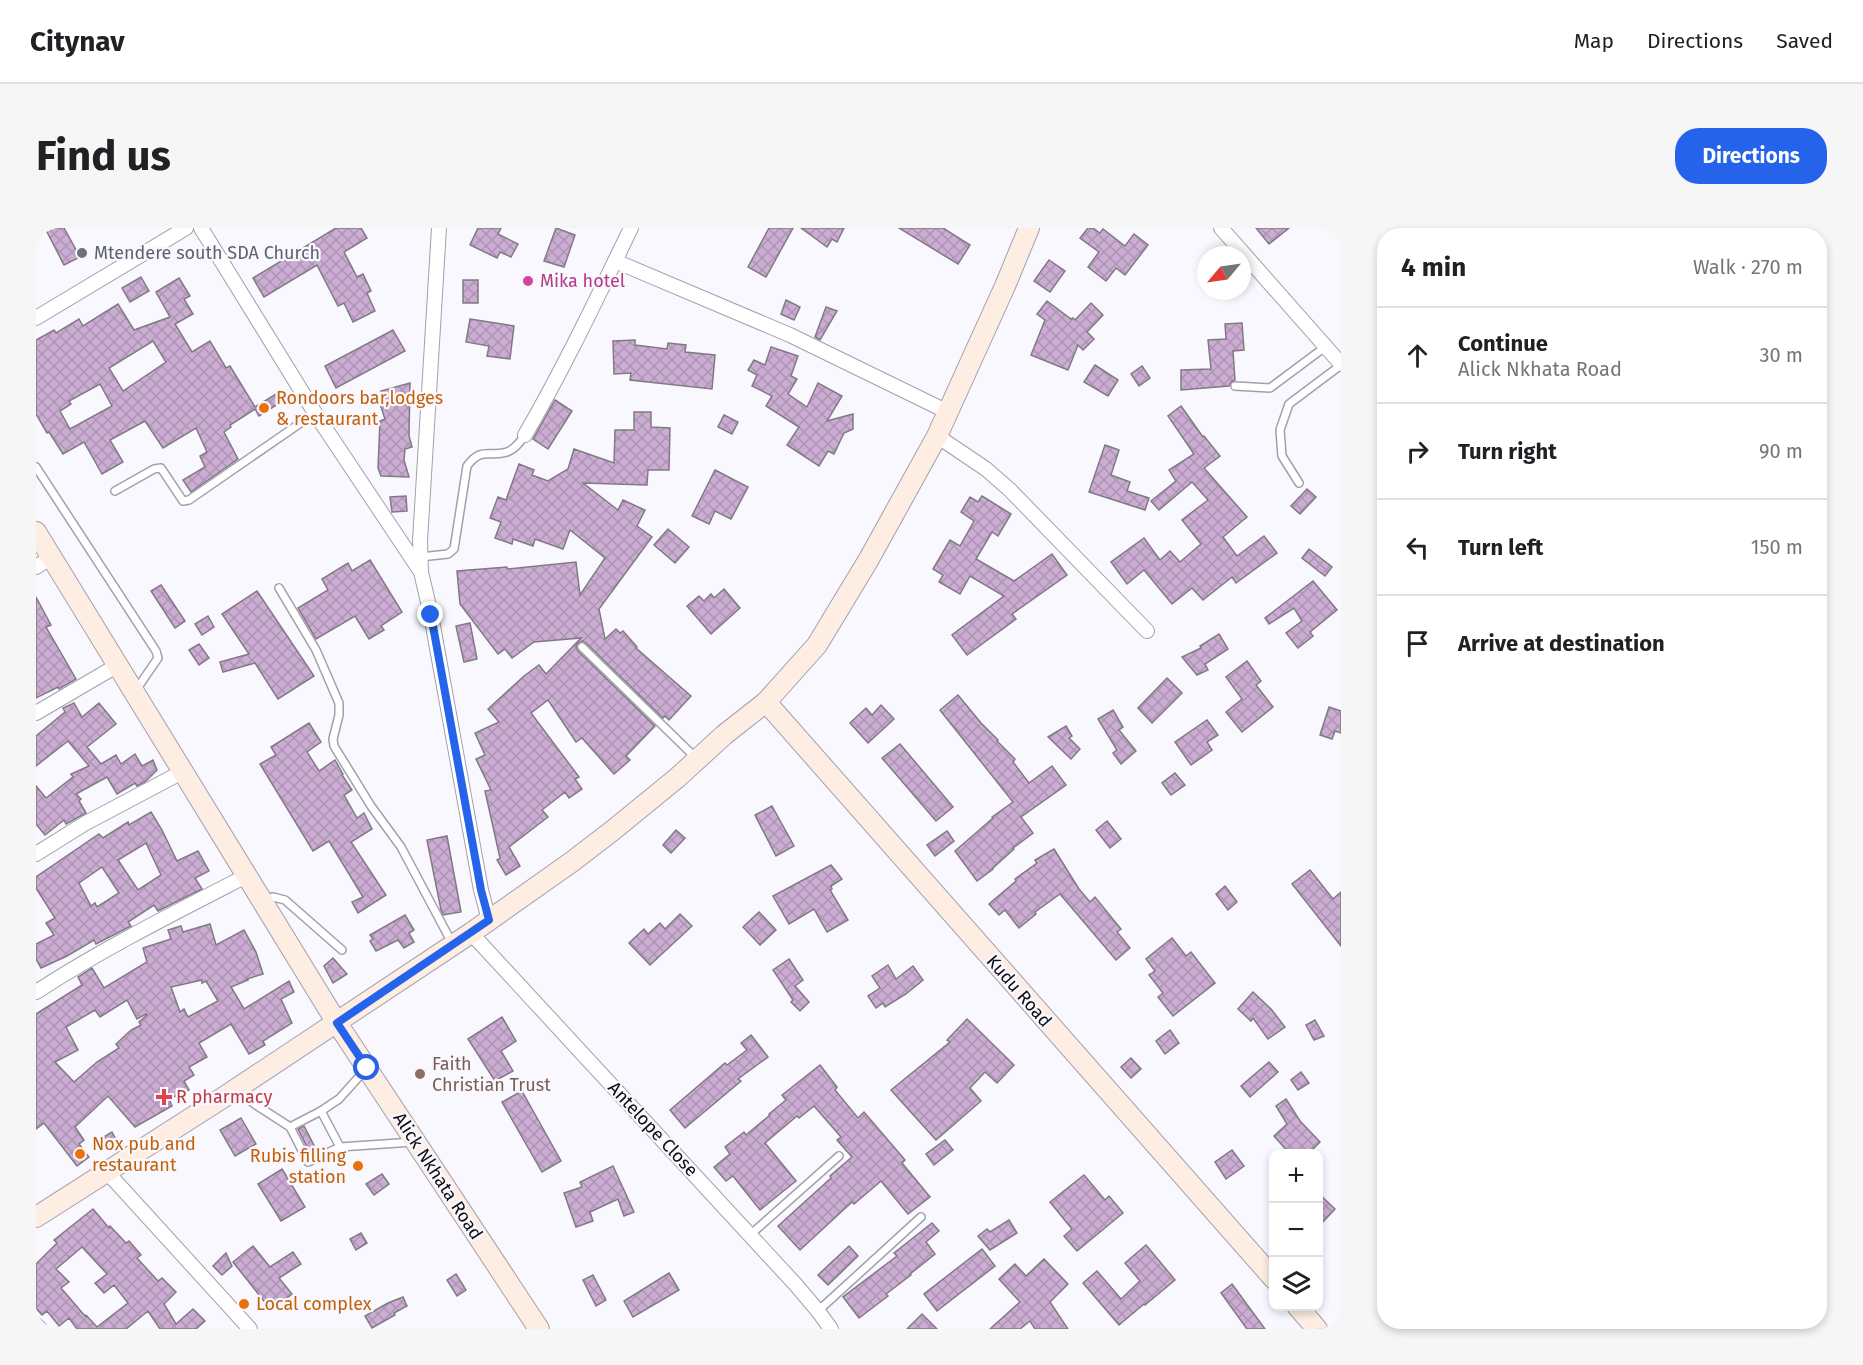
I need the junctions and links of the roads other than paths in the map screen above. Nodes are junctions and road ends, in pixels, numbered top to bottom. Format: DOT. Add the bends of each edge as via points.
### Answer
graph roads {
  1 [pos="186,228"];
  2 [pos="201,228"];
  3 [pos="439,228"];
  4 [pos="631,228"];
  5 [pos="1029,228"];
  6 [pos="1221,228"];
  7 [pos="615,261"];
  8 [pos="36,318"];
  9 [pos="1326,347"];
  10 [pos="1341,364"];
  11 [pos="1235,386"];
  12 [pos="948,412"];
  13 [pos="315,413"];
  14 [pos="525,435"];
  15 [pos="937,436"];
  16 [pos="36,467"];
  17 [pos="1299,483"];
  18 [pos="115,491"];
  19 [pos="36,532"];
  20 [pos="420,557"];
  21 [pos="44,562"];
  22 [pos="420,572"];
  23 [pos="279,588"];
  24 [pos="1147,631"];
  25 [pos="582,647"];
  26 [pos="118,665"];
  27 [pos="135,692"];
  28 [pos="766,702"];
  29 [pos="36,713"];
  30 [pos="698,760"];
  31 [pos="184,771"];
  32 [pos="36,854"];
  33 [pos="248,875"];
  34 [pos="263,900"];
  35 [pos="489,920"];
  36 [pos="471,933"];
  37 [pos="453,945"];
  38 [pos="342,950"];
  39 [pos="36,992"];
  40 [pos="337,1023"];
  41 [pos="367,1068"];
  42 [pos="236,1090"];
  43 [pos="321,1110"];
  44 [pos="290,1126"];
  45 [pos="415,1141"];
  46 [pos="340,1147"];
  47 [pos="839,1156"];
  48 [pos="107,1172"];
  49 [pos="36,1217"];
  50 [pos="921,1217"];
  51 [pos="750,1235"];
  52 [pos="1269,1273"];
  53 [pos="818,1311"];
  54 [pos="1301,1311"];
  55 [pos="36,1325"];
  56 [pos="40,1329"];
  57 [pos="250,1329"];
  58 [pos="539,1329"];
  59 [pos="831,1329"];
  60 [pos="1317,1329"];
  1 -- 8 [label="street"];
  2 -- 13 [label="street"];
  3 -- 20 [label="street"];
  4 -- 7 [label="street"];
  5 -- 12 [label="street"];
  6 -- 9 [label="street"];
  7 -- 12 [label="street" via="790,335"];
  7 -- 14 [label="street" via="556,382"];
  9 -- 10 [label="street"];
  9 -- 11 [label="lane" via="1270,388"];
  10 -- 17 [label="lane" via="1289,404 1280,430 1282,456"];
  12 -- 15 [label="street"];
  13 -- 18 [label="lane" via="189,500 183,501 161,468"];
  13 -- 22 [label="street"];
  14 -- 20 [label="lane" via="505,453 474,456 467,466 454,549 448,554"];
  15 -- 24 [label="street" via="1010,489"];
  15 -- 28 [label="street" via="817,645"];
  16 -- 27 [label="lane" via="156,651 158,658"];
  19 -- 21 [label="street, Alick Nkhata Road"];
  20 -- 22 [label="street"];
  21 -- 26 [label="street, Alick Nkhata Road"];
  22 -- 35 [label="street"];
  23 -- 37 [label="lane" via="316,650 339,703 334,746 401,846"];
  25 -- 30 [label="lane"];
  26 -- 27 [label="street, Alick Nkhata Road"];
  26 -- 29 [label="street"];
  27 -- 31 [label="street, Alick Nkhata Road"];
  28 -- 30 [label="street"];
  28 -- 52 [label="street, Kudu Road"];
  30 -- 35 [label="street" via="581,855"];
  31 -- 32 [label="street"];
  31 -- 33 [label="street, Alick Nkhata Road"];
  33 -- 34 [label="street, Alick Nkhata Road"];
  33 -- 39 [label="street" via="146,927"];
  34 -- 38 [label="lane" via="285,900"];
  34 -- 40 [label="street, Alick Nkhata Road"];
  35 -- 36 [label="street"];
  36 -- 37 [label="street"];
  36 -- 51 [label="street, Antelope Close"];
  37 -- 40 [label="street"];
  40 -- 41 [label="street, Alick Nkhata Road"];
  40 -- 42 [label="street"];
  41 -- 43 [label="lane" via="339,1099"];
  41 -- 45 [label="street, Alick Nkhata Road"];
  42 -- 44 [label="lane"];
  42 -- 48 [label="street"];
  43 -- 44 [label="lane"];
  43 -- 46 [label="lane"];
  44 -- 46 [label="lane" via="308,1162"];
  45 -- 46 [label="lane"];
  45 -- 58 [label="street, Alick Nkhata Road"];
  47 -- 51 [label="lane"];
  48 -- 49 [label="street"];
  48 -- 57 [label="street"];
  50 -- 53 [label="lane"];
  51 -- 53 [label="street, Antelope Close"];
  53 -- 59 [label="street, Antelope Close"];
  54 -- 60 [label="street"];
  55 -- 56 [label="street"];
}
